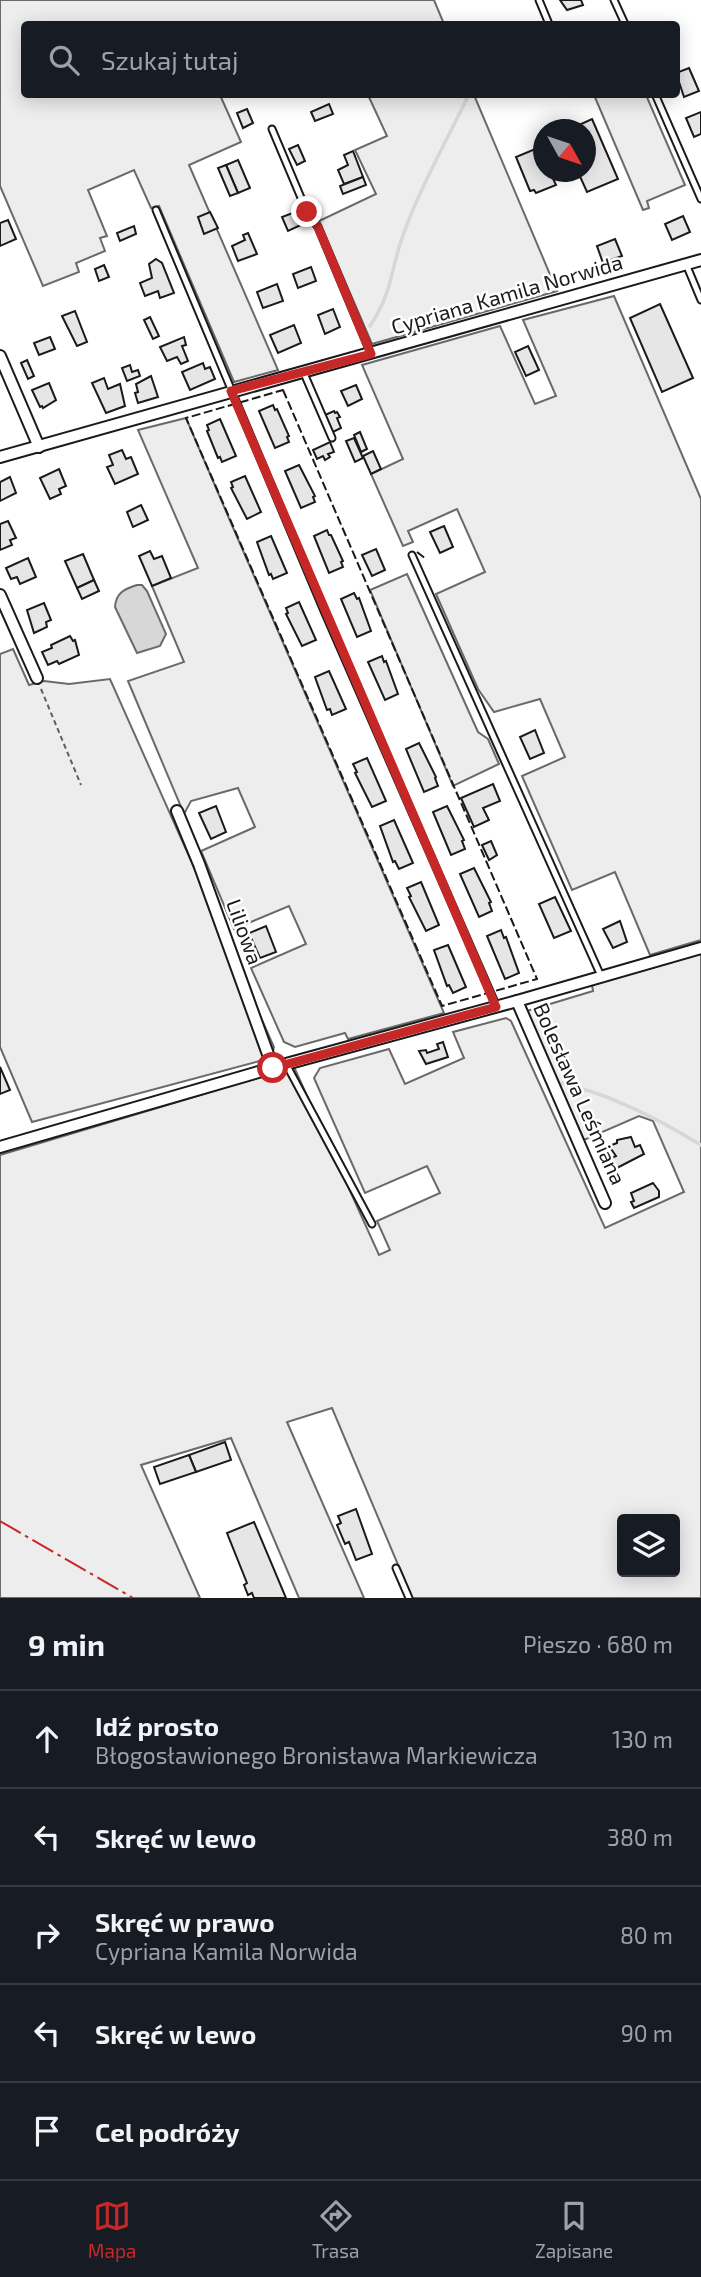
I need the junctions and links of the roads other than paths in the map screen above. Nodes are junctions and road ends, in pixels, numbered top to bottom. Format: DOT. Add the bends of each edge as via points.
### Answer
graph roads {
  1 [pos="539,0"];
  2 [pos="614,0"];
  3 [pos="548,21"];
  4 [pos="624,21"];
  5 [pos="657,98"];
  6 [pos="272,129"];
  7 [pos="701,199"];
  8 [pos="156,210"];
  9 [pos="701,260"];
  10 [pos="686,264"];
  11 [pos="701,299"];
  12 [pos="371,354"];
  13 [pos="0,356"];
  14 [pos="303,371"];
  15 [pos="231,391"];
  16 [pos="332,438"];
  17 [pos="39,447"];
  18 [pos="0,457"];
  19 [pos="412,555"];
  20 [pos="0,595"];
  21 [pos="37,678"];
  22 [pos="177,811"];
  23 [pos="701,948"];
  24 [pos="601,975"];
  25 [pos="517,1001"];
  26 [pos="496,1007"];
  27 [pos="286,1064"];
  28 [pos="273,1068"];
  29 [pos="0,1147"];
  30 [pos="605,1203"];
  31 [pos="372,1224"];
  32 [pos="396,1568"];
  33 [pos="409,1598"];
  1 -- 3 [label="lane"];
  2 -- 4 [label="lane"];
  5 -- 7 [label="lane"];
  6 -- 12 [label="lane"];
  8 -- 15 [label="lane"];
  9 -- 10 [label="street, Cypriana Kamila Norwida"];
  10 -- 11 [label="lane"];
  10 -- 12 [label="street, Cypriana Kamila Norwida"];
  12 -- 14 [label="street, Cypriana Kamila Norwida"];
  13 -- 17 [label="street"];
  14 -- 15 [label="street, Cypriana Kamila Norwida"];
  14 -- 16 [label="lane"];
  15 -- 17 [label="street, Cypriana Kamila Norwida"];
  15 -- 26 [label="lane"];
  17 -- 18 [label="street, Cypriana Kamila Norwida"];
  19 -- 24 [label="lane"];
  20 -- 21 [label="street"];
  22 -- 28 [label="street, Liliowa"];
  23 -- 24 [label="street"];
  24 -- 25 [label="street"];
  25 -- 26 [label="street"];
  25 -- 30 [label="street, Bolesława Leśmiana"];
  26 -- 27 [label="street"];
  27 -- 28 [label="street"];
  27 -- 31 [label="lane"];
  28 -- 29 [label="street"];
  32 -- 33 [label="lane"];
}
